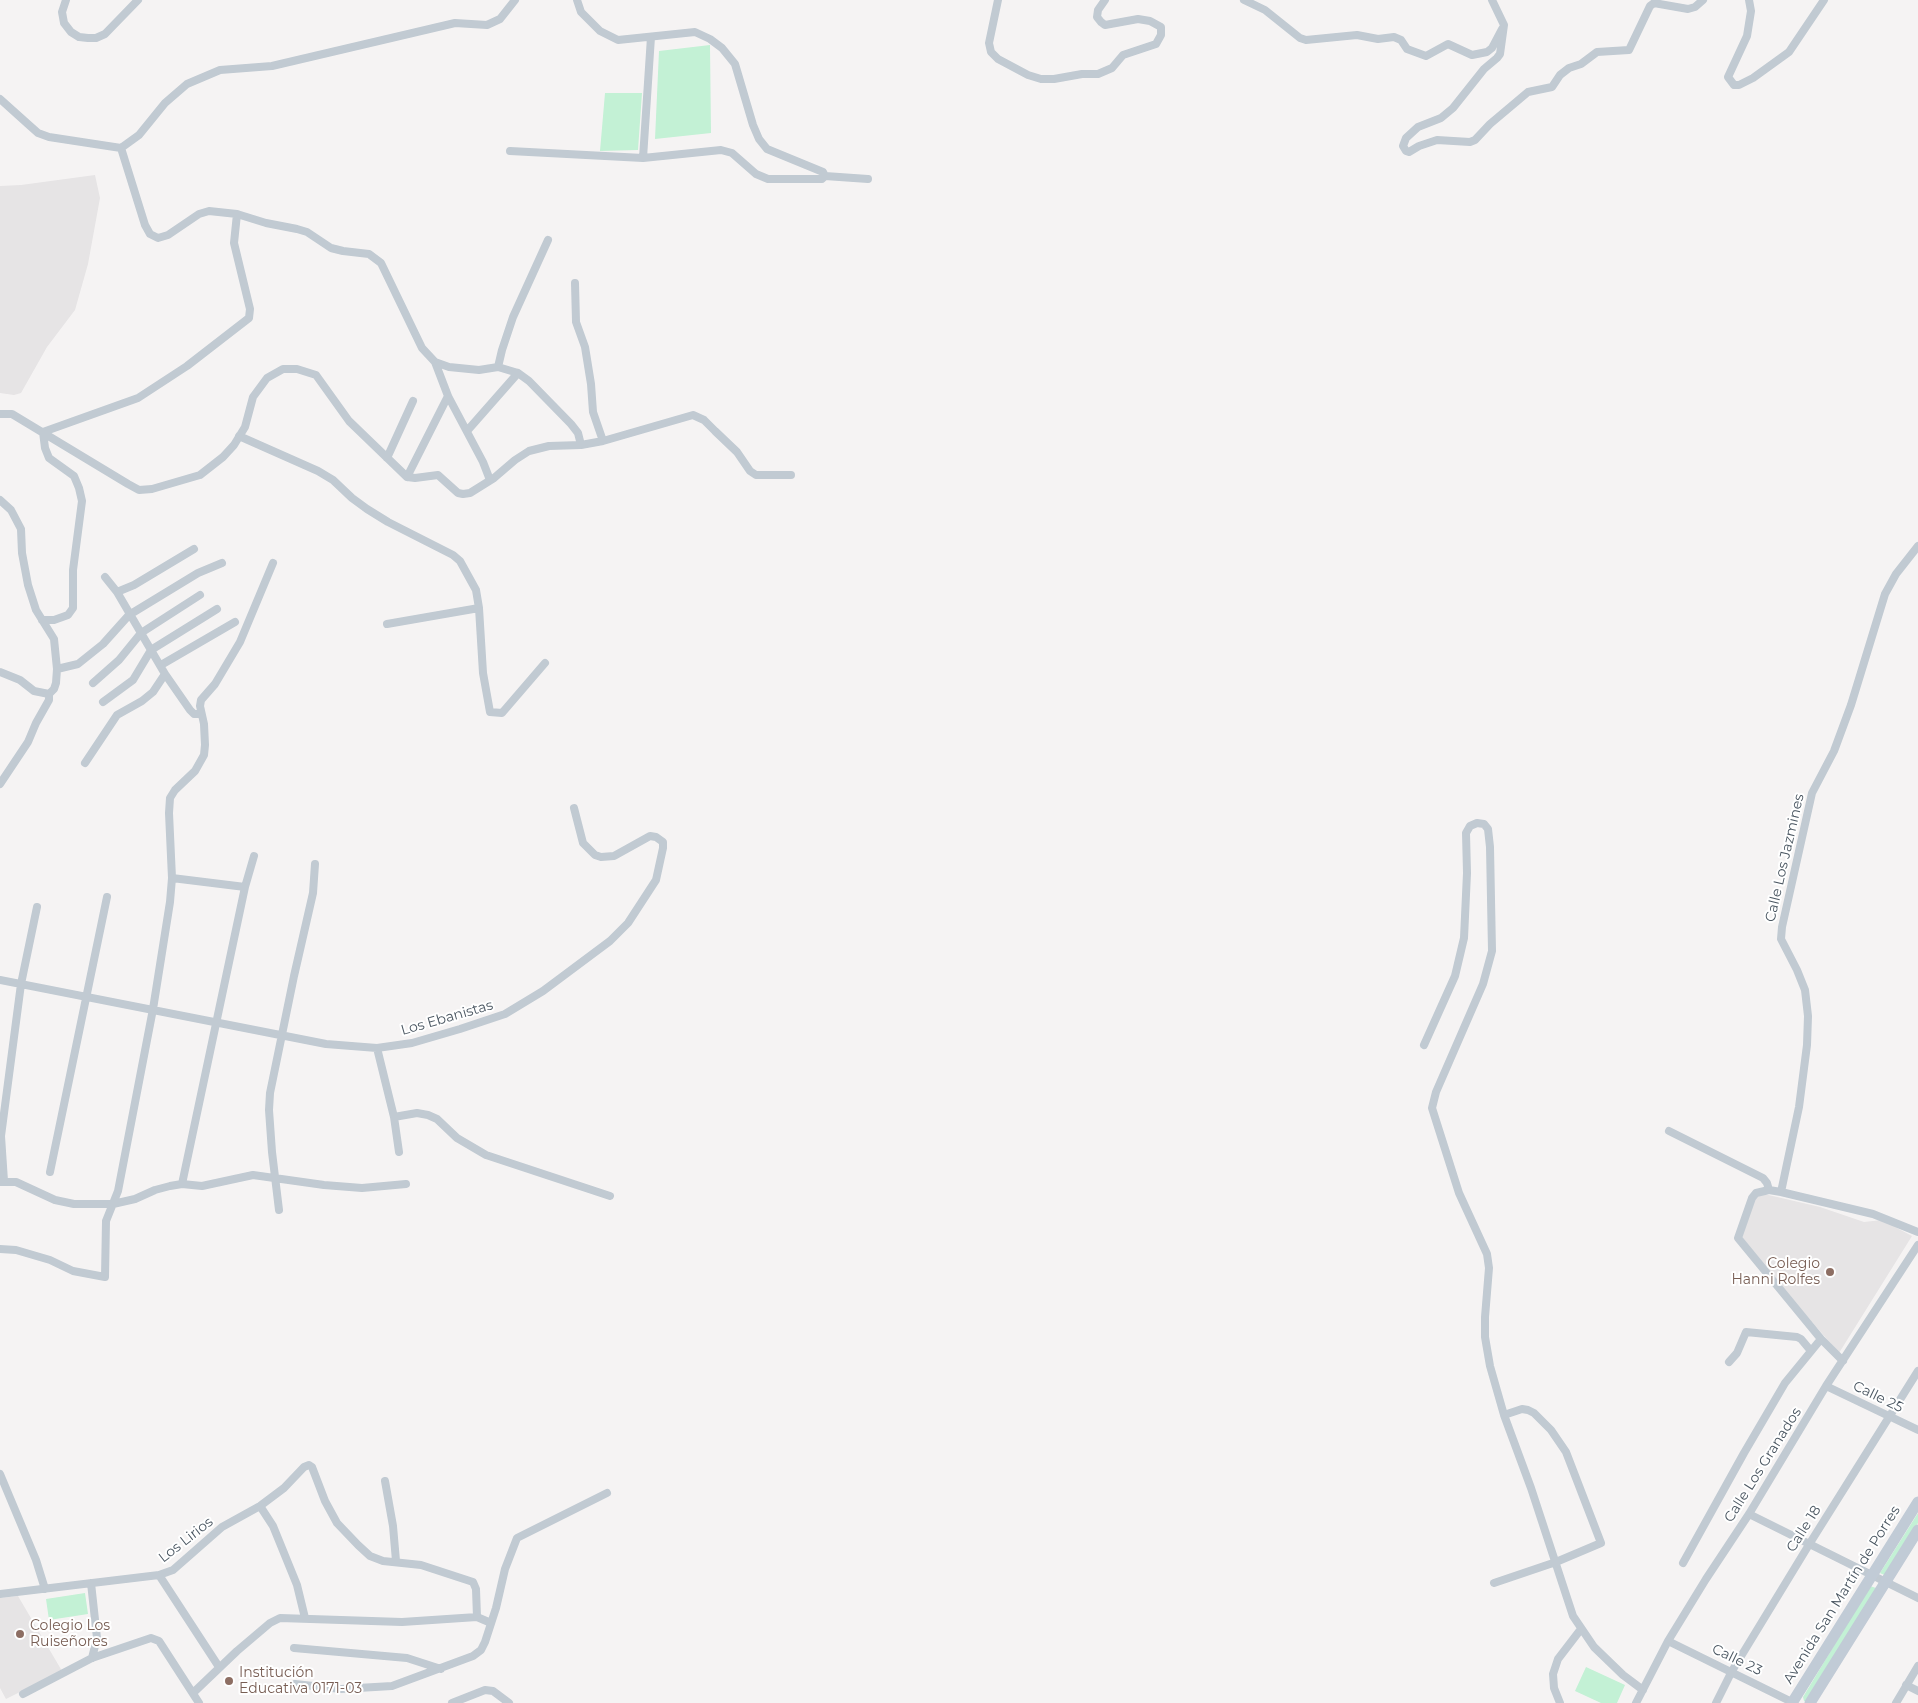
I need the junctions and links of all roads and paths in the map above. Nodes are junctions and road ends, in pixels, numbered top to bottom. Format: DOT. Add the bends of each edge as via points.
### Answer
graph roads {
  1 [pos="66,0"];
  2 [pos="138,0"];
  3 [pos="515,0"];
  4 [pos="577,0"];
  5 [pos="998,0"];
  6 [pos="1105,0"];
  7 [pos="1244,0"];
  8 [pos="1492,0"];
  9 [pos="1703,0"];
  10 [pos="1749,0"];
  11 [pos="1824,0"];
  12 [pos="1504,25"];
  13 [pos="652,37"];
  14 [pos="0,100"];
  15 [pos="121,148"];
  16 [pos="510,152"];
  17 [pos="643,158"];
  18 [pos="825,176"];
  19 [pos="868,179"];
  20 [pos="237,214"];
  21 [pos="548,240"];
  22 [pos="575,283"];
  23 [pos="435,362"];
  24 [pos="498,367"];
  25 [pos="518,373"];
  26 [pos="448,396"];
  27 [pos="413,401"];
  28 [pos="0,414"];
  29 [pos="467,431"];
  30 [pos="43,432"];
  31 [pos="239,436"];
  32 [pos="603,441"];
  33 [pos="581,445"];
  34 [pos="387,458"];
  35 [pos="791,475"];
  36 [pos="407,477"];
  37 [pos="490,480"];
  38 [pos="0,500"];
  39 [pos="1918,546"];
  40 [pos="194,549"];
  41 [pos="222,563"];
  42 [pos="273,563"];
  43 [pos="105,577"];
  44 [pos="117,592"];
  45 [pos="200,595"];
  46 [pos="479,608"];
  47 [pos="217,609"];
  48 [pos="129,615"];
  49 [pos="42,620"];
  50 [pos="235,622"];
  51 [pos="387,624"];
  52 [pos="141,633"];
  53 [pos="151,650"];
  54 [pos="545,663"];
  55 [pos="161,665"];
  56 [pos="57,668"];
  57 [pos="0,672"];
  58 [pos="165,674"];
  59 [pos="93,682"];
  60 [pos="49,694"];
  61 [pos="103,702"];
  62 [pos="200,714"];
  63 [pos="84,764"];
  64 [pos="0,784"];
  65 [pos="574,808"];
  66 [pos="254,856"];
  67 [pos="315,864"];
  68 [pos="172,878"];
  69 [pos="246,887"];
  70 [pos="107,897"];
  71 [pos="37,907"];
  72 [pos="0,980"];
  73 [pos="21,984"];
  74 [pos="87,997"];
  75 [pos="153,1009"];
  76 [pos="218,1023"];
  77 [pos="283,1036"];
  78 [pos="1424,1045"];
  79 [pos="377,1048"];
  80 [pos="394,1117"];
  81 [pos="1669,1131"];
  82 [pos="399,1152"];
  83 [pos="50,1172"];
  84 [pos="276,1178"];
  85 [pos="2,1181"];
  86 [pos="182,1184"];
  87 [pos="406,1184"];
  88 [pos="1769,1190"];
  89 [pos="1782,1192"];
  90 [pos="610,1196"];
  91 [pos="113,1204"];
  92 [pos="280,1210"];
  93 [pos="1918,1232"];
  94 [pos="1918,1244"];
  95 [pos="0,1249"];
  96 [pos="1821,1339"];
  97 [pos="1811,1351"];
  98 [pos="1843,1361"];
  99 [pos="1729,1362"];
  100 [pos="1918,1371"];
  101 [pos="1826,1386"];
  102 [pos="1504,1415"];
  103 [pos="1889,1416"];
  104 [pos="1918,1430"];
  105 [pos="0,1474"];
  106 [pos="385,1482"];
  107 [pos="607,1493"];
  108 [pos="1918,1502"];
  109 [pos="260,1506"];
  110 [pos="1749,1514"];
  111 [pos="1918,1530"];
  112 [pos="1810,1543"];
  113 [pos="396,1561"];
  114 [pos="1556,1562"];
  115 [pos="1683,1563"];
  116 [pos="159,1575"];
  117 [pos="1872,1575"];
  118 [pos="1885,1582"];
  119 [pos="91,1583"];
  120 [pos="1494,1583"];
  121 [pos="45,1589"];
  122 [pos="0,1594"];
  123 [pos="1918,1598"];
  124 [pos="477,1617"];
  125 [pos="305,1618"];
  126 [pos="491,1623"];
  127 [pos="1581,1629"];
  128 [pos="1668,1641"];
  129 [pos="294,1648"];
  130 [pos="92,1658"];
  131 [pos="1918,1666"];
  132 [pos="219,1667"];
  133 [pos="441,1669"];
  134 [pos="1732,1672"];
  135 [pos="295,1684"];
  136 [pos="1906,1685"];
  137 [pos="1643,1690"];
  138 [pos="1918,1691"];
  139 [pos="193,1693"];
  140 [pos="23,1694"];
  141 [pos="199,1703"];
  142 [pos="452,1703"];
  143 [pos="509,1703"];
  144 [pos="1560,1703"];
  145 [pos="1636,1703"];
  146 [pos="1716,1703"];
  147 [pos="1793,1703"];
  148 [pos="1810,1703"];
  149 [pos="1896,1703"];
  1 -- 2 [label="street" via="62,12 64,23 71,32 79,37 96,38 105,34"];
  3 -- 15 [label="street" via="500,19 487,25 455,23 272,66 220,70 187,84 138,135"];
  4 -- 13 [label="street" via="581,12 600,32 618,40"];
  5 -- 6 [label="street" via="989,43 991,52 998,59 1041,79 1098,74 1112,68 1123,55 1156,44 1161,27 1150,21 1138,19 1105,25 1101,22 1097,17 1098,10"];
  7 -- 12 [label="street" via="1265,10 1306,40 1357,35 1378,39 1394,37 1410,51 1426,56 1448,44 1472,55 1486,52 1492,48"];
  8 -- 12 [label="street"];
  9 -- 12 [label="street" via="1688,9 1650,6 1629,50 1597,52 1582,64 1569,68 1552,87 1528,92 1475,140 1436,140 1406,151 1403,146 1406,138 1453,108 1497,58 1502,49"];
  10 -- 11 [label="street" via="1746,36 1728,77 1734,85 1753,78 1789,52"];
  13 -- 17 [label="street"];
  13 -- 18 [label="street" via="695,32 722,48 735,64 753,125 767,149 823,172"];
  14 -- 15 [label="street" via="28,126 49,137"];
  15 -- 20 [label="street" via="150,234 158,238 168,235 209,211"];
  16 -- 17 [label="street"];
  17 -- 18 [label="street" via="721,150 732,153 756,174 768,178 822,179"];
  18 -- 19 [label="street"];
  20 -- 23 [label="street" via="307,232 331,248 375,257 381,262 422,348"];
  20 -- 30 [label="street" via="234,243 250,309 249,318 138,398"];
  21 -- 24 [label="street" via="513,317"];
  22 -- 32 [label="street" via="576,322 585,347 593,412"];
  23 -- 24 [label="street" via="479,370"];
  23 -- 26 [label="street"];
  24 -- 25 [label="street"];
  25 -- 29 [label="street"];
  25 -- 33 [label="street" via="571,424"];
  26 -- 29 [label="street"];
  26 -- 36 [label="street"];
  27 -- 34 [label="street"];
  28 -- 30 [label="street" via="12,414"];
  29 -- 37 [label="street"];
  30 -- 31 [label="street" via="139,490 200,475 234,446"];
  30 -- 49 [label="street" via="49,458 74,476 82,500 73,570 73,608 54,620"];
  31 -- 34 [label="street" via="253,397 267,378 283,369 297,369 316,375 349,421"];
  31 -- 46 [label="street" via="318,471 388,522 453,555 460,561 476,590"];
  32 -- 33 [label="street"];
  32 -- 35 [label="street" via="693,415 715,430 756,475"];
  33 -- 37 [label="street" via="549,446 530,451"];
  34 -- 36 [label="street"];
  36 -- 37 [label="street" via="438,475 458,493 464,494"];
  38 -- 49 [label="street" via="11,510 21,529 28,585"];
  39 -- 89 [label="street, Calle Los Jazmines" via="1885,594 1851,705 1834,751 1812,793 1782,927 1781,939 1805,990 1808,1016 1799,1107"];
  40 -- 44 [label="street"];
  41 -- 48 [label="street" via="198,573"];
  42 -- 62 [label="street" via="240,642 215,684 201,700"];
  43 -- 44 [label="street"];
  44 -- 48 [label="street"];
  45 -- 52 [label="street"];
  46 -- 51 [label="street"];
  46 -- 54 [label="street" via="483,673 490,712 502,714"];
  47 -- 53 [label="street"];
  48 -- 52 [label="street"];
  48 -- 56 [label="street" via="78,664"];
  49 -- 56 [label="street" via="54,639"];
  50 -- 55 [label="street"];
  52 -- 53 [label="street"];
  52 -- 59 [label="street" via="125,653"];
  53 -- 55 [label="street"];
  53 -- 61 [label="street" via="133,680"];
  55 -- 58 [label="street"];
  56 -- 60 [label="street" via="54,690"];
  57 -- 60 [label="street"];
  58 -- 62 [label="street" via="190,710"];
  58 -- 63 [label="street" via="153,692 117,715"];
  60 -- 64 [label="street" via="28,742"];
  62 -- 68 [label="street" via="204,724 204,755 170,798"];
  65 -- 79 [label="street, Los Ebanistas" via="583,843 595,855 614,856 650,836 663,842 656,880 628,923 610,941 543,991 505,1014 412,1043"];
  66 -- 69 [label="street"];
  67 -- 77 [label="street" via="313,893"];
  68 -- 69 [label="street"];
  68 -- 75 [label="street"];
  69 -- 76 [label="street"];
  70 -- 74 [label="street"];
  71 -- 73 [label="street"];
  72 -- 73 [label="street, Los Ebanistas"];
  73 -- 74 [label="street, Los Ebanistas"];
  73 -- 85 [label="street" via="1,1136"];
  74 -- 75 [label="street, Los Ebanistas"];
  74 -- 83 [label="street"];
  75 -- 76 [label="street, Los Ebanistas"];
  75 -- 91 [label="street"];
  76 -- 77 [label="street, Los Ebanistas"];
  76 -- 86 [label="street"];
  77 -- 79 [label="street, Los Ebanistas"];
  77 -- 84 [label="street" via="269,1110"];
  78 -- 102 [label="street" via="1456,976 1464,938 1466,833 1470,826 1484,824 1488,829 1490,847 1492,951 1432,1108 1459,1193 1487,1254 1485,1337"];
  79 -- 80 [label="street"];
  80 -- 82 [label="street"];
  80 -- 90 [label="street" via="417,1113 428,1115 437,1119 456,1138 486,1155"];
  81 -- 88 [label="street" via="1763,1178"];
  84 -- 86 [label="street" via="253,1175 202,1186"];
  84 -- 87 [label="street" via="362,1188"];
  84 -- 92 [label="street"];
  85 -- 91 [label="street" via="16,1182 55,1200 74,1204"];
  86 -- 91 [label="street"];
  88 -- 89 [label="street"];
  88 -- 96 [label="street" via="1756,1193 1752,1198 1738,1238"];
  89 -- 93 [label="street" via="1873,1214"];
  91 -- 95 [label="street" via="106,1221 106,1277 73,1271 16,1250"];
  94 -- 98 [label="street, Calle Los Granados"];
  96 -- 97 [label="street"];
  96 -- 98 [label="street"];
  97 -- 99 [label="street" via="1797,1337 1746,1332 1737,1353"];
  97 -- 115 [label="street" via="1785,1383"];
  98 -- 101 [label="street, Calle Los Granados"];
  100 -- 103 [label="street, Calle 18"];
  101 -- 103 [label="street, Calle 25"];
  101 -- 110 [label="street, Calle Los Granados"];
  102 -- 114 [label="street"];
  102 -- 114 [label="street" via="1528,1410 1551,1430 1566,1452 1601,1543"];
  103 -- 104 [label="street, Calle 25"];
  103 -- 112 [label="street, Calle 18"];
  105 -- 121 [label="street"];
  106 -- 113 [label="street"];
  107 -- 126 [label="street" via="517,1538"];
  108 -- 117 [label="main road, Avenida San Martín de Porres"];
  109 -- 113 [label="street, Los Lirios" via="309,1465 338,1523 358,1546 370,1556"];
  109 -- 116 [label="street, Los Lirios" via="222,1527 173,1570"];
  109 -- 125 [label="street" via="273,1526 297,1585"];
  110 -- 112 [label="street"];
  110 -- 128 [label="street, Calle Los Granados"];
  111 -- 118 [label="main road"];
  112 -- 117 [label="street"];
  112 -- 134 [label="street, Calle 18"];
  113 -- 124 [label="street" via="421,1565 473,1582"];
  114 -- 120 [label="street"];
  114 -- 127 [label="street" via="1573,1616"];
  116 -- 119 [label="street, Los Lirios"];
  116 -- 132 [label="street"];
  117 -- 118 [label="street"];
  117 -- 147 [label="main road, Avenida San Martín de Porres"];
  118 -- 123 [label="street"];
  118 -- 148 [label="main road"];
  119 -- 121 [label="street, Los Lirios"];
  119 -- 130 [label="street" via="97,1638"];
  121 -- 122 [label="street, Los Lirios"];
  124 -- 125 [label="street" via="402,1622"];
  124 -- 126 [label="street"];
  125 -- 132 [label="street" via="280,1618 270,1623"];
  126 -- 133 [label="street" via="481,1650"];
  127 -- 137 [label="street" via="1623,1676"];
  127 -- 144 [label="street" via="1558,1659 1553,1674"];
  128 -- 134 [label="street, Calle 23"];
  128 -- 137 [label="street, Calle Los Granados"];
  129 -- 133 [label="street" via="407,1658"];
  130 -- 139 [label="street" via="155,1638"];
  130 -- 140 [label="street"];
  131 -- 136 [label="street"];
  132 -- 139 [label="street"];
  133 -- 135 [label="street" via="392,1686 341,1689"];
  134 -- 146 [label="street, Calle 18"];
  134 -- 147 [label="street, Calle 23"];
  136 -- 138 [label="street"];
  136 -- 149 [label="street"];
  137 -- 145 [label="street, Calle Los Granados"];
  139 -- 141 [label="street"];
  142 -- 143 [label="street" via="486,1690 493,1691"];
}
